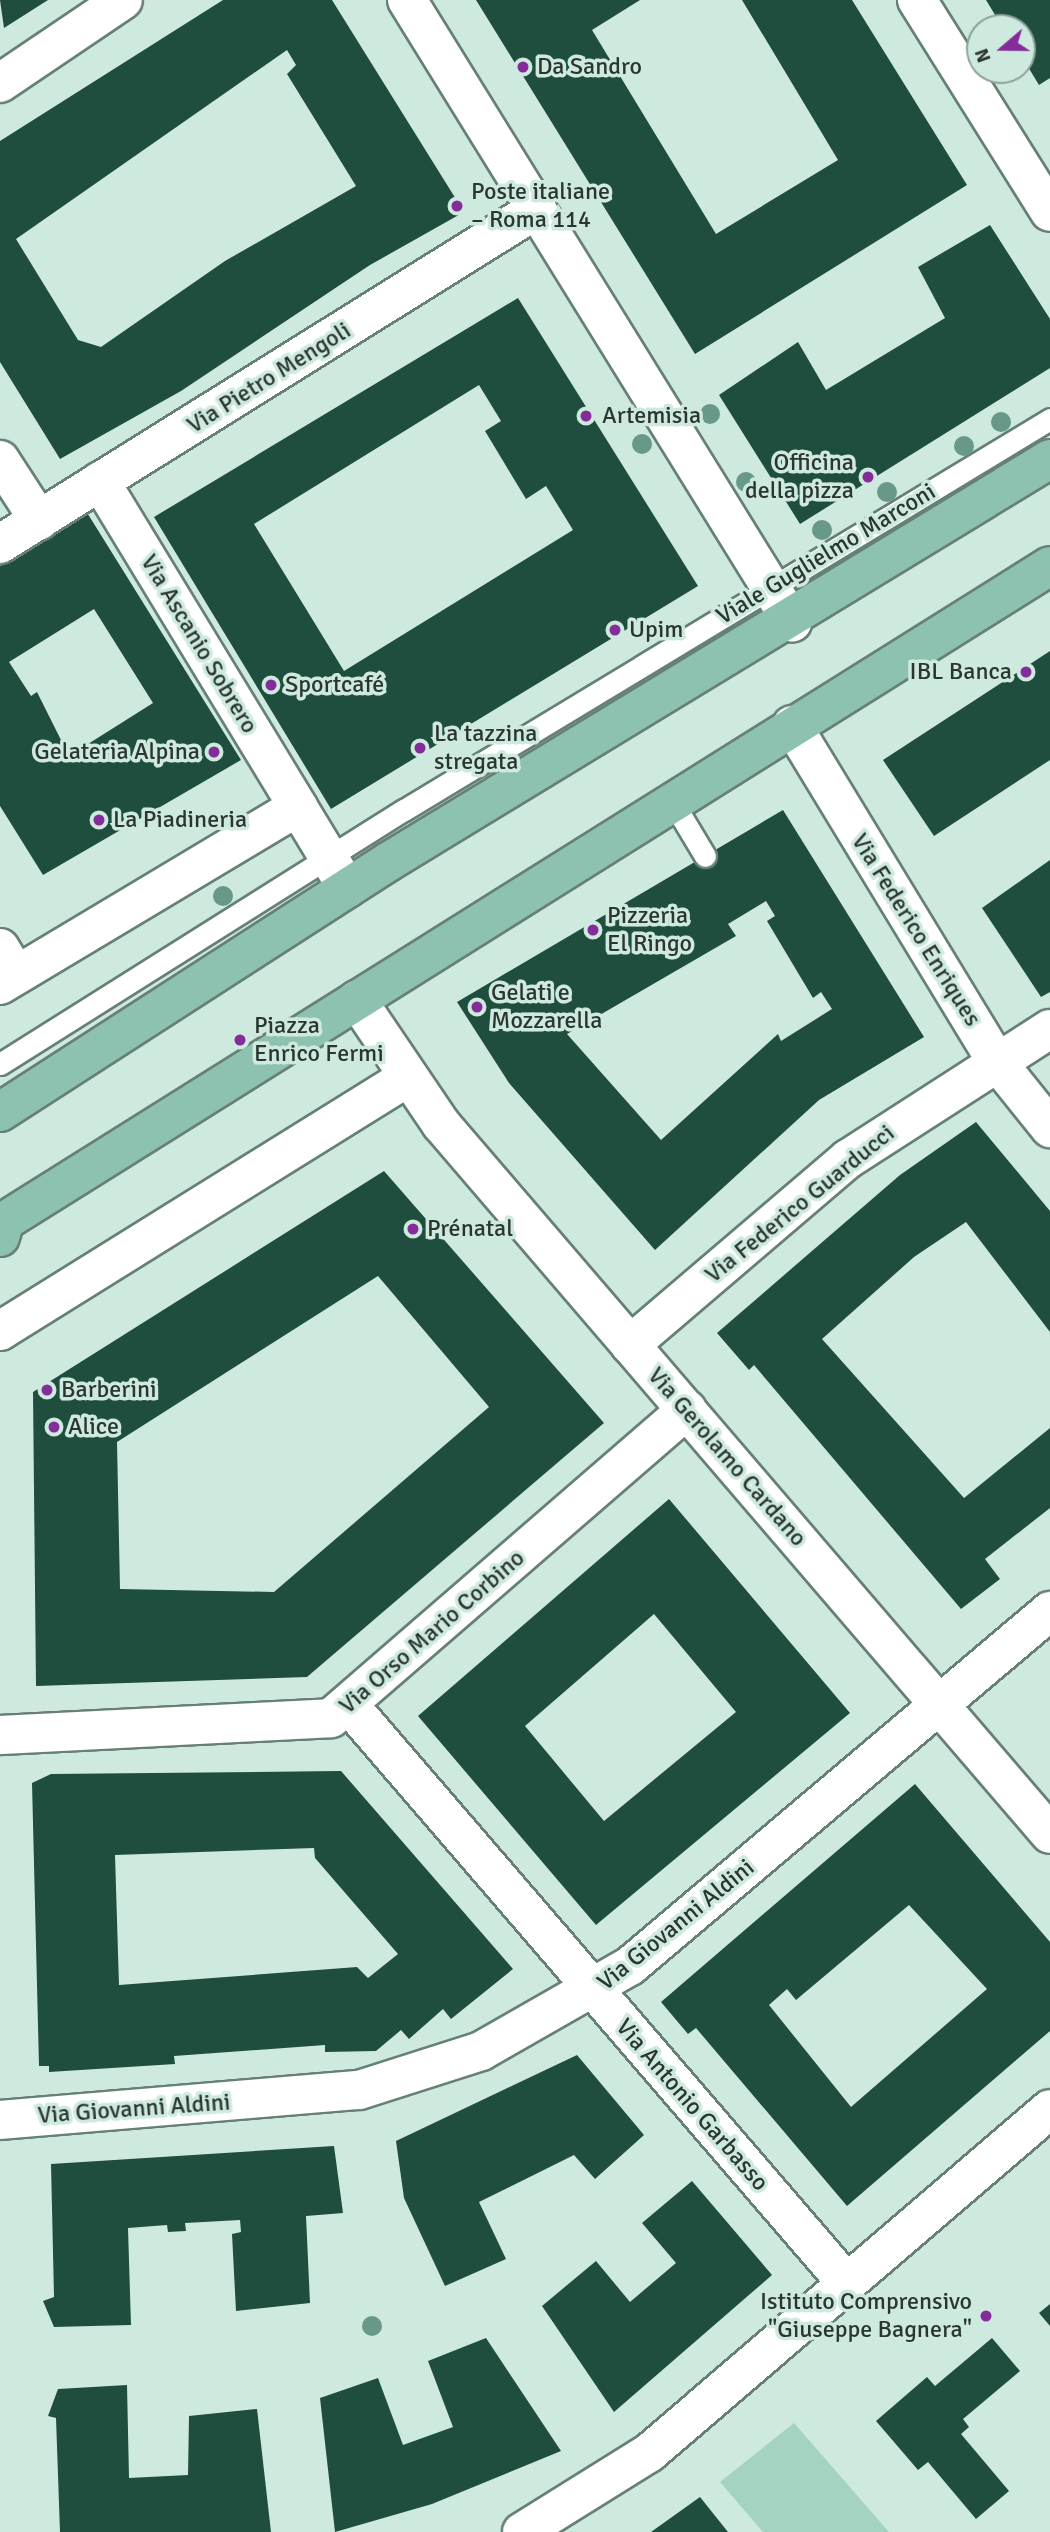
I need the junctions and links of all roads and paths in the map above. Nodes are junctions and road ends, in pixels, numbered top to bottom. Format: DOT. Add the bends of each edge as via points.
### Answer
graph roads {
  1 [pos="123,0"];
  2 [pos="407,0"];
  3 [pos="917,0"];
  4 [pos="0,83"];
  5 [pos="537,209"];
  6 [pos="1050,212"];
  7 [pos="1050,419"];
  8 [pos="1050,459"];
  9 [pos="0,460"];
  10 [pos="100,481"];
  11 [pos="39,520"];
  12 [pos="0,544"];
  13 [pos="1050,566"];
  14 [pos="771,588"];
  15 [pos="792,622"];
  16 [pos="792,725"];
  17 [pos="672,801"];
  18 [pos="298,807"];
  19 [pos="705,856"];
  20 [pos="348,866"];
  21 [pos="5,970"];
  22 [pos="357,1000"];
  23 [pos="1050,1029"];
  24 [pos="997,1062"];
  25 [pos="0,1064"];
  26 [pos="407,1078"];
  27 [pos="0,1112"];
  28 [pos="1050,1128"];
  29 [pos="2,1229"];
  30 [pos="0,1331"];
  31 [pos="630,1345"];
  32 [pos="687,1410"];
  33 [pos="1050,1611"];
  34 [pos="940,1703"];
  35 [pos="349,1705"];
  36 [pos="0,1735"];
  37 [pos="1050,1834"];
  38 [pos="594,1992"];
  39 [pos="1050,2109"];
  40 [pos="0,2120"];
  41 [pos="845,2281"];
  42 [pos="522,2532"];
  1 -- 4 [label="street"];
  2 -- 5 [label="street"];
  3 -- 6 [label="street"];
  5 -- 10 [label="street, Via Pietro Mengoli"];
  5 -- 14 [label="street"];
  7 -- 14 [label="lane, Viale Guglielmo Marconi"];
  8 -- 15 [label="main road, Viale Guglielmo Marconi"];
  9 -- 11 [label="street"];
  10 -- 11 [label="street, Via Pietro Mengoli"];
  10 -- 18 [label="street, Via Ascanio Sobrero"];
  11 -- 12 [label="street, Via Pietro Mengoli"];
  13 -- 16 [label="main road"];
  14 -- 15 [label="street"];
  14 -- 20 [label="lane, Viale Guglielmo Marconi"];
  15 -- 20 [label="main road, Viale Guglielmo Marconi"];
  16 -- 17 [label="main road"];
  16 -- 24 [label="street, Via Federico Enriques"];
  17 -- 19 [label="lane"];
  17 -- 22 [label="main road"];
  18 -- 20 [label="street"];
  18 -- 21 [label="street"];
  20 -- 25 [label="lane"];
  20 -- 27 [label="main road"];
  22 -- 26 [label="street"];
  22 -- 29 [label="main road"];
  23 -- 24 [label="street, Via Federico Guarducci"];
  24 -- 28 [label="street, Via Federico Enriques"];
  24 -- 31 [label="street, Via Federico Guarducci" via="848,1159"];
  26 -- 30 [label="street"];
  26 -- 31 [label="street, Via Gerolamo Cardano"];
  31 -- 32 [label="street, Via Gerolamo Cardano"];
  32 -- 34 [label="street, Via Gerolamo Cardano"];
  32 -- 35 [label="street, Via Orso Mario Corbino"];
  33 -- 34 [label="street, Via Giovanni Aldini"];
  34 -- 37 [label="street, Via Gerolamo Cardano"];
  34 -- 38 [label="street, Via Giovanni Aldini"];
  35 -- 36 [label="street, Via Orso Mario Corbino" via="321,1721"];
  35 -- 38 [label="street, Via Antonio Garbasso"];
  38 -- 40 [label="street, Via Giovanni Aldini" via="481,2051 384,2085"];
  38 -- 41 [label="street, Via Antonio Garbasso"];
  39 -- 41 [label="street"];
  41 -- 42 [label="street" via="641,2459"];
}
